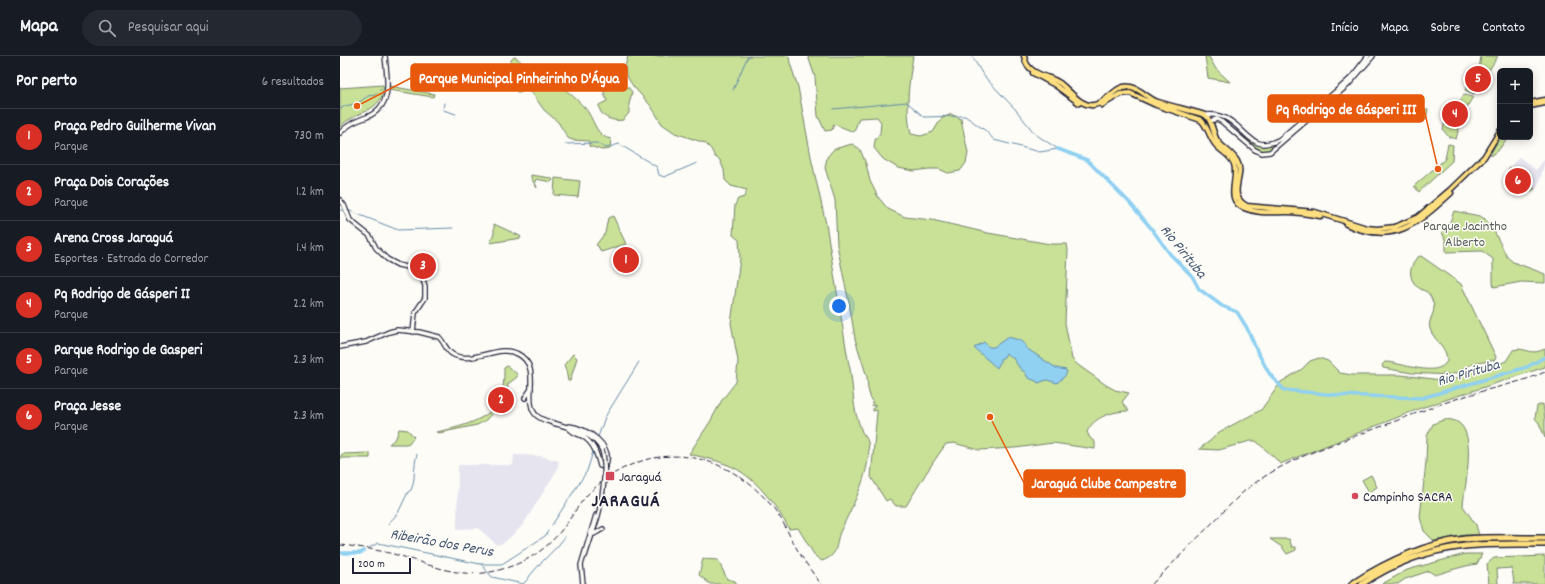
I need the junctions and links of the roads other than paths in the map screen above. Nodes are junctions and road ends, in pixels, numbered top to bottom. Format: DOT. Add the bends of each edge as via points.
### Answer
graph roads {
  1 [pos="385,56"];
  2 [pos="1023,56"];
  3 [pos="1368,56"];
  4 [pos="1373,56"];
  5 [pos="1122,87"];
  6 [pos="1132,87"];
  7 [pos="1123,93"];
  8 [pos="1130,93"];
  9 [pos="1545,101"];
  10 [pos="1533,104"];
  11 [pos="1203,114"];
  12 [pos="1219,118"];
  13 [pos="1201,120"];
  14 [pos="1210,121"];
  15 [pos="340,133"];
  16 [pos="1497,136"];
  17 [pos="1498,140"];
  18 [pos="340,200"];
  19 [pos="344,205"];
  20 [pos="350,209"];
  21 [pos="413,332"];
  22 [pos="340,347"];
  23 [pos="532,388"];
  24 [pos="525,398"];
  25 [pos="567,427"];
  26 [pos="597,515"];
  27 [pos="603,529"];
  28 [pos="593,534"];
  29 [pos="1545,538"];
  30 [pos="1545,544"];
  31 [pos="581,568"];
  32 [pos="583,584"];
  33 [pos="1352,584"];
  34 [pos="1362,584"];
  1 -- 15 [label="main road" via="387,91 381,108 350,123"];
  2 -- 5 [label="main road" via="1033,71 1058,82 1086,104 1093,106 1100,103"];
  2 -- 7 [label="main road" via="1024,66 1031,72 1055,85 1084,106 1097,107"];
  3 -- 12 [label="main road" via="1351,78 1272,143 1255,142 1232,121"];
  4 -- 12 [label="main road" via="1345,88 1270,152 1259,152"];
  5 -- 6 [label="main road"];
  5 -- 7 [label="main road"];
  6 -- 8 [label="main road"];
  6 -- 11 [label="main road" via="1158,102"];
  7 -- 8 [label="main road"];
  8 -- 13 [label="main road"];
  9 -- 10 [label="main road"];
  11 -- 12 [label="main road"];
  11 -- 13 [label="main road"];
  11 -- 14 [label="main road"];
  12 -- 14 [label="main road"];
  13 -- 14 [label="main road"];
  13 -- 17 [label="main road" via="1214,142 1232,160 1233,195 1242,207 1257,212 1293,212 1322,216 1357,229 1377,232 1396,231 1422,219 1485,160"];
  14 -- 16 [label="main road" via="1217,140 1237,160 1239,171 1236,191 1244,204 1260,208 1315,212 1377,229 1403,225 1418,217 1481,161"];
  18 -- 19 [label="main road"];
  19 -- 20 [label="main road"];
  19 -- 21 [label="main road" via="350,220 370,236 376,248 389,261 416,269 422,275 426,288 425,298 414,313"];
  21 -- 22 [label="main road" via="394,331 366,342"];
  21 -- 23 [label="main road" via="439,337 451,353 458,356 477,356 502,351 517,353 529,367"];
  23 -- 24 [label="main road"];
  23 -- 25 [label="main road" via="531,404 537,416"];
  25 -- 25 [label="main road" via="588,442 597,454 600,466 605,466 605,449 595,436 580,428"];
  25 -- 26 [label="main road, bridge" via="583,432 597,444 604,458 601,504"];
  26 -- 28 [label="main road"];
  26 -- 31 [label="main road" via="580,564"];
  27 -- 28 [label="main road"];
  28 -- 31 [label="main road"];
  29 -- 33 [label="highway" via="1466,539 1447,542 1394,560"];
  30 -- 34 [label="highway" via="1465,546 1421,555 1396,565"];
  31 -- 32 [label="main road"];
}
